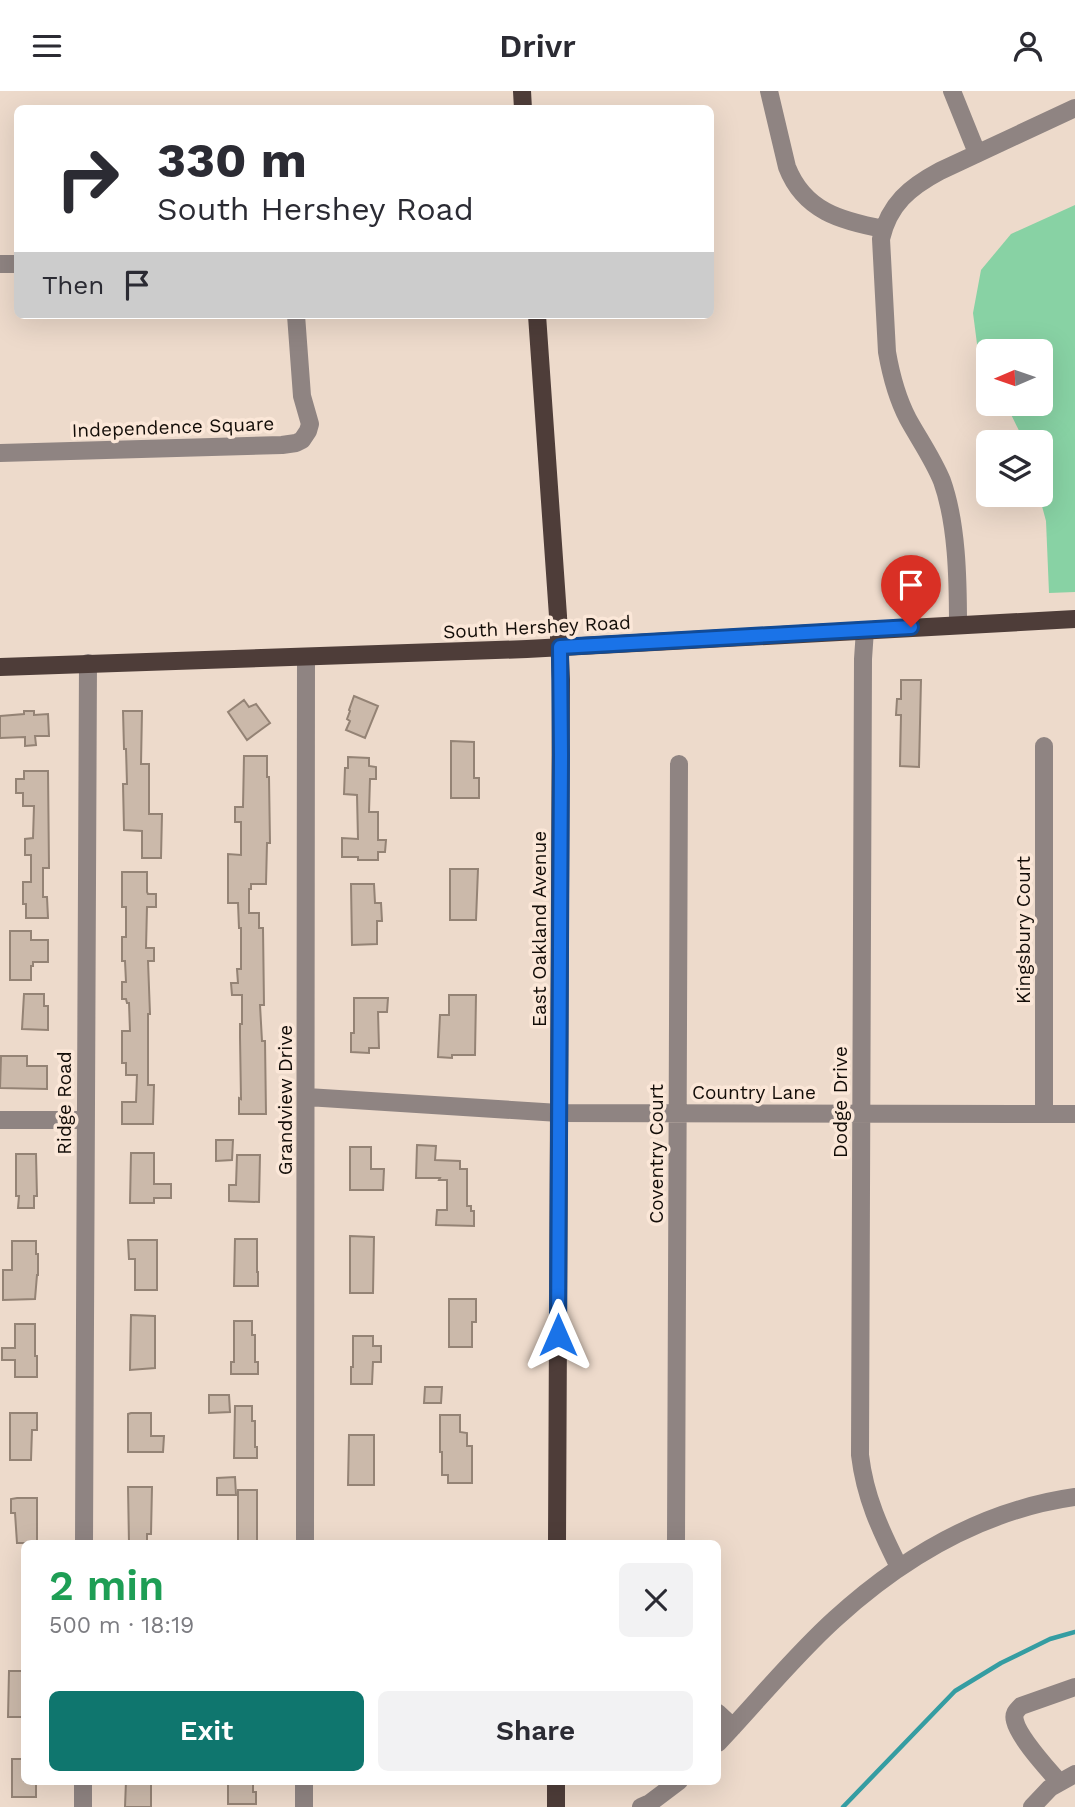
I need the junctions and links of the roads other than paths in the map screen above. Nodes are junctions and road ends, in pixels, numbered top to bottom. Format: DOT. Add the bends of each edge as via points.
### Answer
graph roads {
  1 [pos="769,91"];
  2 [pos="952,91"];
  3 [pos="1075,107"];
  4 [pos="977,153"];
  5 [pos="884,229"];
  6 [pos="296,319"];
  7 [pos="537,319"];
  8 [pos="0,453"];
  9 [pos="1075,619"];
  10 [pos="958,625"];
  11 [pos="864,630"];
  12 [pos="560,647"];
  13 [pos="306,657"];
  14 [pos="88,663"];
  15 [pos="0,667"];
  16 [pos="1044,746"];
  17 [pos="679,764"];
  18 [pos="307,1097"];
  19 [pos="861,1112"];
  20 [pos="559,1113"];
  21 [pos="677,1113"];
  22 [pos="1044,1113"];
  23 [pos="1075,1114"];
  24 [pos="0,1120"];
  25 [pos="85,1120"];
  26 [pos="1075,1497"];
  27 [pos="84,1540"];
  28 [pos="305,1540"];
  29 [pos="557,1540"];
  30 [pos="676,1540"];
  31 [pos="899,1567"];
  32 [pos="1075,1687"];
  33 [pos="721,1716"];
  34 [pos="733,1727"];
  35 [pos="721,1740"];
  36 [pos="1067,1778"];
  37 [pos="83,1785"];
  38 [pos="304,1785"];
  39 [pos="556,1785"];
  40 [pos="674,1785"];
  41 [pos="83,1807"];
  42 [pos="304,1807"];
  43 [pos="556,1807"];
  44 [pos="640,1807"];
  45 [pos="1032,1807"];
  1 -- 5 [label="street" via="790,176 804,196 834,216"];
  2 -- 4 [label="street"];
  3 -- 4 [label="street"];
  4 -- 5 [label="street" via="918,182 896,204"];
  5 -- 10 [label="street" via="881,250 889,366 906,416 936,469 950,507"];
  6 -- 8 [label="street, Independence Square" via="302,396 310,424 296,443"];
  7 -- 12 [label="main road, East Oakland Avenue"];
  9 -- 10 [label="main road, South Hershey Road"];
  10 -- 11 [label="main road, South Hershey Road"];
  11 -- 12 [label="main road, South Hershey Road"];
  11 -- 19 [label="street, Dodge Drive"];
  12 -- 13 [label="main road, South Hershey Road"];
  12 -- 20 [label="main road, East Oakland Avenue"];
  13 -- 14 [label="main road, South Hershey Road"];
  13 -- 18 [label="street, Grandview Drive"];
  14 -- 15 [label="main road, South Hershey Road"];
  14 -- 25 [label="street, Ridge Road"];
  16 -- 22 [label="street, Kingsbury Court"];
  17 -- 21 [label="street, Coventry Court"];
  18 -- 20 [label="street, Country Lane"];
  18 -- 28 [label="street, Grandview Drive"];
  19 -- 21 [label="street, Country Lane"];
  19 -- 22 [label="street, Country Lane"];
  19 -- 31 [label="street, Dodge Drive" via="860,1455 870,1506"];
  20 -- 21 [label="street, Country Lane"];
  20 -- 29 [label="main road, East Oakland Avenue"];
  21 -- 30 [label="street, Coventry Court"];
  22 -- 23 [label="street, Country Lane"];
  24 -- 25 [label="street"];
  25 -- 27 [label="street, Ridge Road"];
  26 -- 31 [label="street" via="994,1518"];
  31 -- 34 [label="street" via="834,1620"];
  32 -- 36 [label="street" via="1021,1706 1014,1716 1019,1732"];
  33 -- 34 [label="street"];
  34 -- 35 [label="street"];
  36 -- 45 [label="street"];
  37 -- 41 [label="street"];
  38 -- 42 [label="street"];
  39 -- 43 [label="main road"];
  40 -- 44 [label="street"];
}
